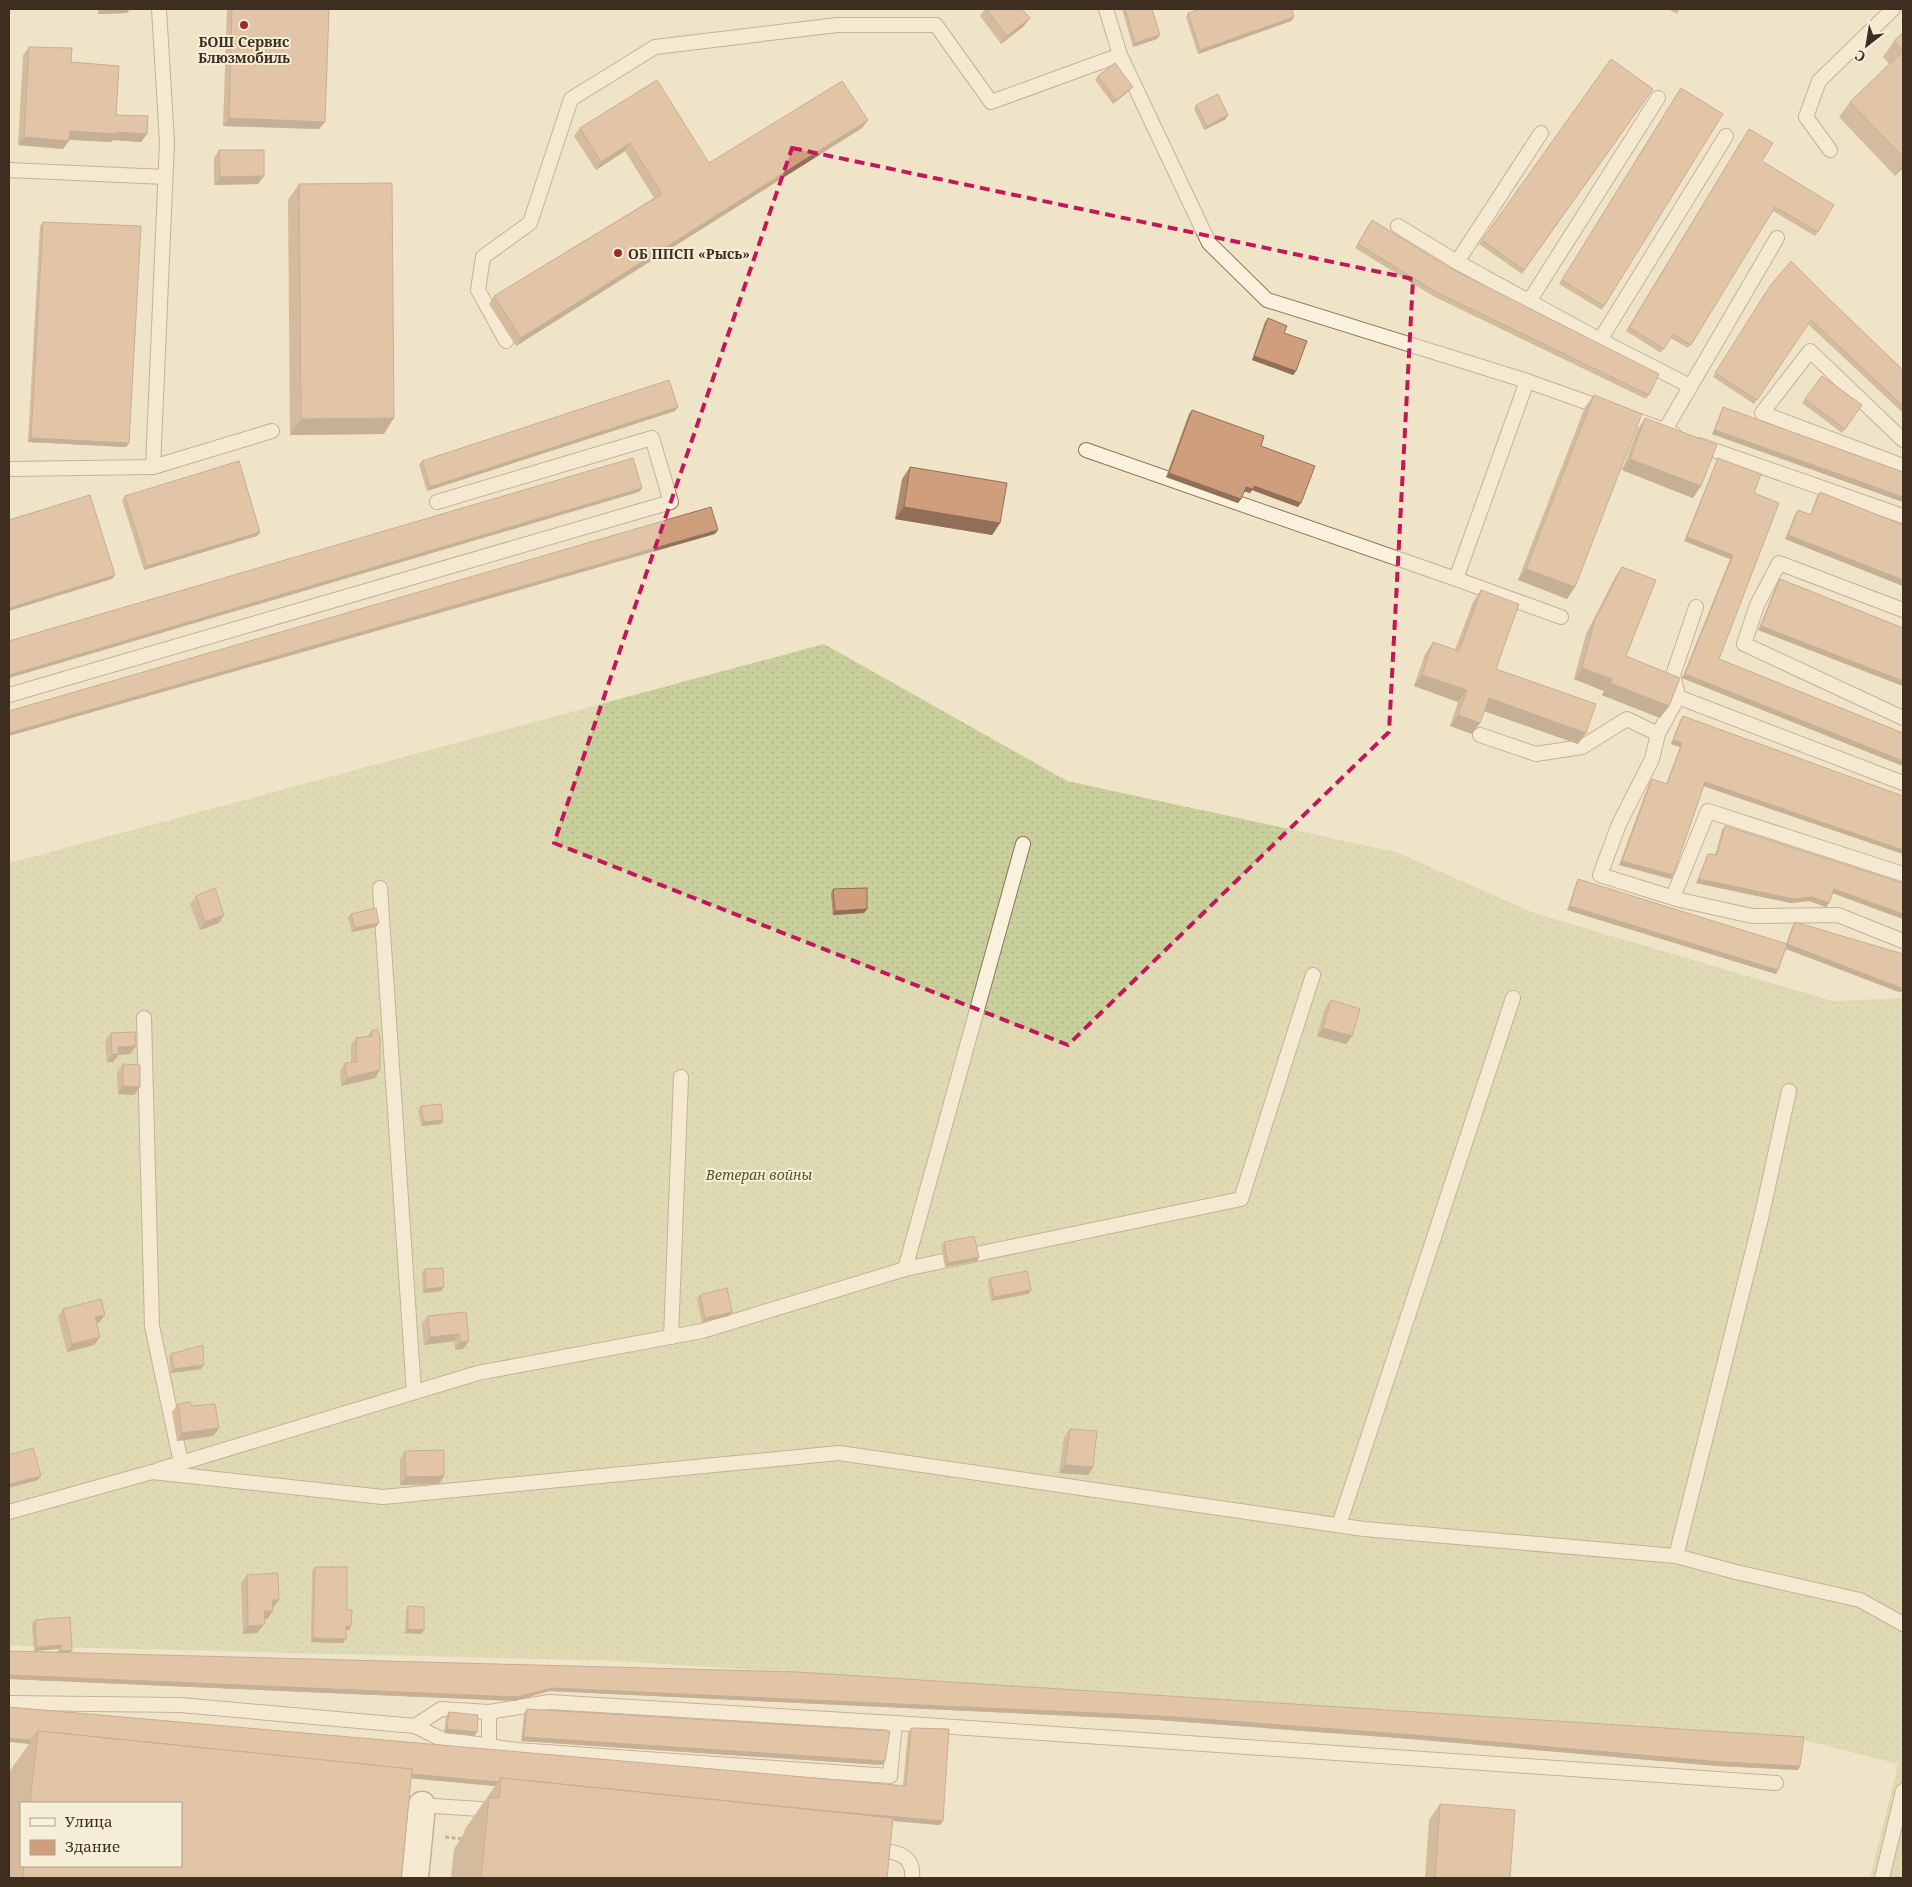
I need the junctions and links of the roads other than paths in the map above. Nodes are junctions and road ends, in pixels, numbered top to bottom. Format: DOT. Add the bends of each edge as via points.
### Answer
graph roads {
  1 [pos="159,9"];
  2 [pos="1106,9"];
  3 [pos="1893,9"];
  4 [pos="1120,55"];
  5 [pos="1658,98"];
  6 [pos="1541,133"];
  7 [pos="1726,136"];
  8 [pos="1830,150"];
  9 [pos="9,170"];
  10 [pos="165,177"];
  11 [pos="1398,226"];
  12 [pos="1777,238"];
  13 [pos="1457,262"];
  14 [pos="1530,300"];
  15 [pos="1600,340"];
  16 [pos="506,341"];
  17 [pos="1528,381"];
  18 [pos="1690,386"];
  19 [pos="1665,430"];
  20 [pos="272,431"];
  21 [pos="1903,440"];
  22 [pos="1086,450"];
  23 [pos="1903,466"];
  24 [pos="153,467"];
  25 [pos="9,469"];
  26 [pos="437,502"];
  27 [pos="1903,516"];
  28 [pos="1456,579"];
  29 [pos="1696,607"];
  30 [pos="1903,610"];
  31 [pos="1561,616"];
  32 [pos="9,695"];
  33 [pos="1678,697"];
  34 [pos="1903,718"];
  35 [pos="1658,734"];
  36 [pos="1480,735"];
  37 [pos="1903,783"];
  38 [pos="1024,844"];
  39 [pos="1903,874"];
  40 [pos="380,888"];
  41 [pos="1673,898"];
  42 [pos="1903,941"];
  43 [pos="1313,975"];
  44 [pos="1513,998"];
  45 [pos="144,1018"];
  46 [pos="681,1077"];
  47 [pos="1789,1091"];
  48 [pos="904,1269"];
  49 [pos="671,1337"];
  50 [pos="414,1392"];
  51 [pos="181,1463"];
  52 [pos="152,1472"];
  53 [pos="9,1512"];
  54 [pos="1339,1525"];
  55 [pos="1676,1556"];
  56 [pos="1903,1624"];
  57 [pos="9,1703"];
  58 [pos="489,1712"];
  59 [pos="895,1723"];
  60 [pos="415,1726"];
  61 [pos="489,1746"];
  62 [pos="1776,1783"];
  63 [pos="1903,1790"];
  64 [pos="413,1805"];
  65 [pos="506,1811"];
  66 [pos="860,1848"];
  67 [pos="410,1867"];
  68 [pos="912,1878"];
  69 [pos="1882,1878"];
  1 -- 10 [label="lane" via="167,142"];
  2 -- 4 [label="lane"];
  3 -- 8 [label="lane" via="1819,81 1806,117"];
  4 -- 16 [label="lane" via="991,102 936,25 836,25 655,47 570,99 530,223 483,258 478,290"];
  4 -- 17 [label="lane" via="1209,244 1267,300"];
  5 -- 14 [label="lane"];
  6 -- 13 [label="lane"];
  7 -- 15 [label="lane"];
  9 -- 10 [label="lane"];
  10 -- 24 [label="lane"];
  11 -- 13 [label="lane"];
  12 -- 18 [label="lane"];
  13 -- 14 [label="lane"];
  14 -- 15 [label="lane"];
  15 -- 18 [label="lane"];
  17 -- 19 [label="lane"];
  17 -- 28 [label="lane"];
  18 -- 19 [label="lane"];
  19 -- 27 [label="lane" via="1711,450"];
  20 -- 24 [label="lane"];
  21 -- 23 [label="lane" via="1810,351 1762,413"];
  22 -- 28 [label="lane"];
  24 -- 25 [label="lane"];
  26 -- 32 [label="lane" via="652,438 671,502"];
  28 -- 31 [label="lane"];
  29 -- 33 [label="lane" via="1673,675"];
  30 -- 34 [label="lane" via="1779,563 1757,605 1744,644"];
  33 -- 35 [label="lane"];
  33 -- 37 [label="lane"];
  35 -- 36 [label="lane" via="1626,719 1582,747 1536,754"];
  35 -- 41 [label="lane" via="1652,759 1619,824 1600,875"];
  38 -- 48 [label="lane"];
  39 -- 41 [label="lane" via="1708,810"];
  40 -- 50 [label="lane"];
  41 -- 42 [label="lane" via="1752,916 1838,915"];
  43 -- 48 [label="lane" via="1241,1199"];
  44 -- 54 [label="lane"];
  45 -- 51 [label="lane" via="152,1326"];
  46 -- 49 [label="lane"];
  47 -- 55 [label="lane" via="1762,1214"];
  48 -- 49 [label="lane" via="702,1331"];
  49 -- 50 [label="lane" via="478,1373"];
  50 -- 51 [label="lane"];
  51 -- 52 [label="lane"];
  52 -- 53 [label="lane"];
  52 -- 54 [label="lane" via="383,1497 839,1453"];
  54 -- 55 [label="lane"];
  55 -- 56 [label="lane" via="1860,1600"];
  57 -- 60 [label="lane" via="180,1705"];
  58 -- 59 [label="lane" via="549,1702"];
  58 -- 60 [label="lane" via="441,1709"];
  58 -- 61 [label="lane"];
  59 -- 61 [label="lane" via="890,1776"];
  59 -- 62 [label="lane"];
  60 -- 61 [label="lane" via="439,1738"];
  63 -- 69 [label="lane"];
  64 -- 65 [label="lane"];
  64 -- 67 [label="street"];
  66 -- 68 [label="lane" via="897,1852 911,1865"];
}
